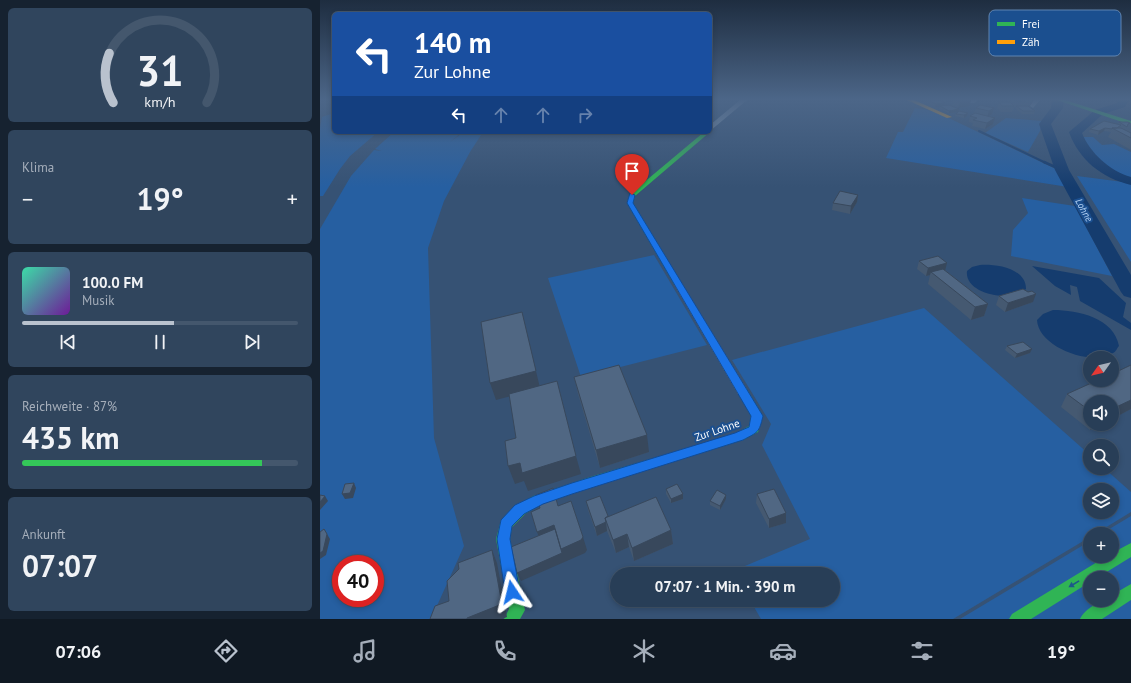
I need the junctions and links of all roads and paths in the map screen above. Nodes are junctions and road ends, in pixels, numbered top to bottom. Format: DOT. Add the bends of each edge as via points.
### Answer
graph roads {
  1 [pos="705,134"];
  2 [pos="1131,549"];
  3 [pos="1131,591"];
  4 [pos="512,619"];
  5 [pos="1017,619"];
  6 [pos="1088,619"];
  1 -- 4 [label="main road, Zur Lohne" via="632,195 630,203 757,416 754,429 739,437 572,488 538,500 520,510 506,524 504,539 517,610"];
  2 -- 5 [label="main road, one-way"];
  3 -- 6 [label="main road"];
}
